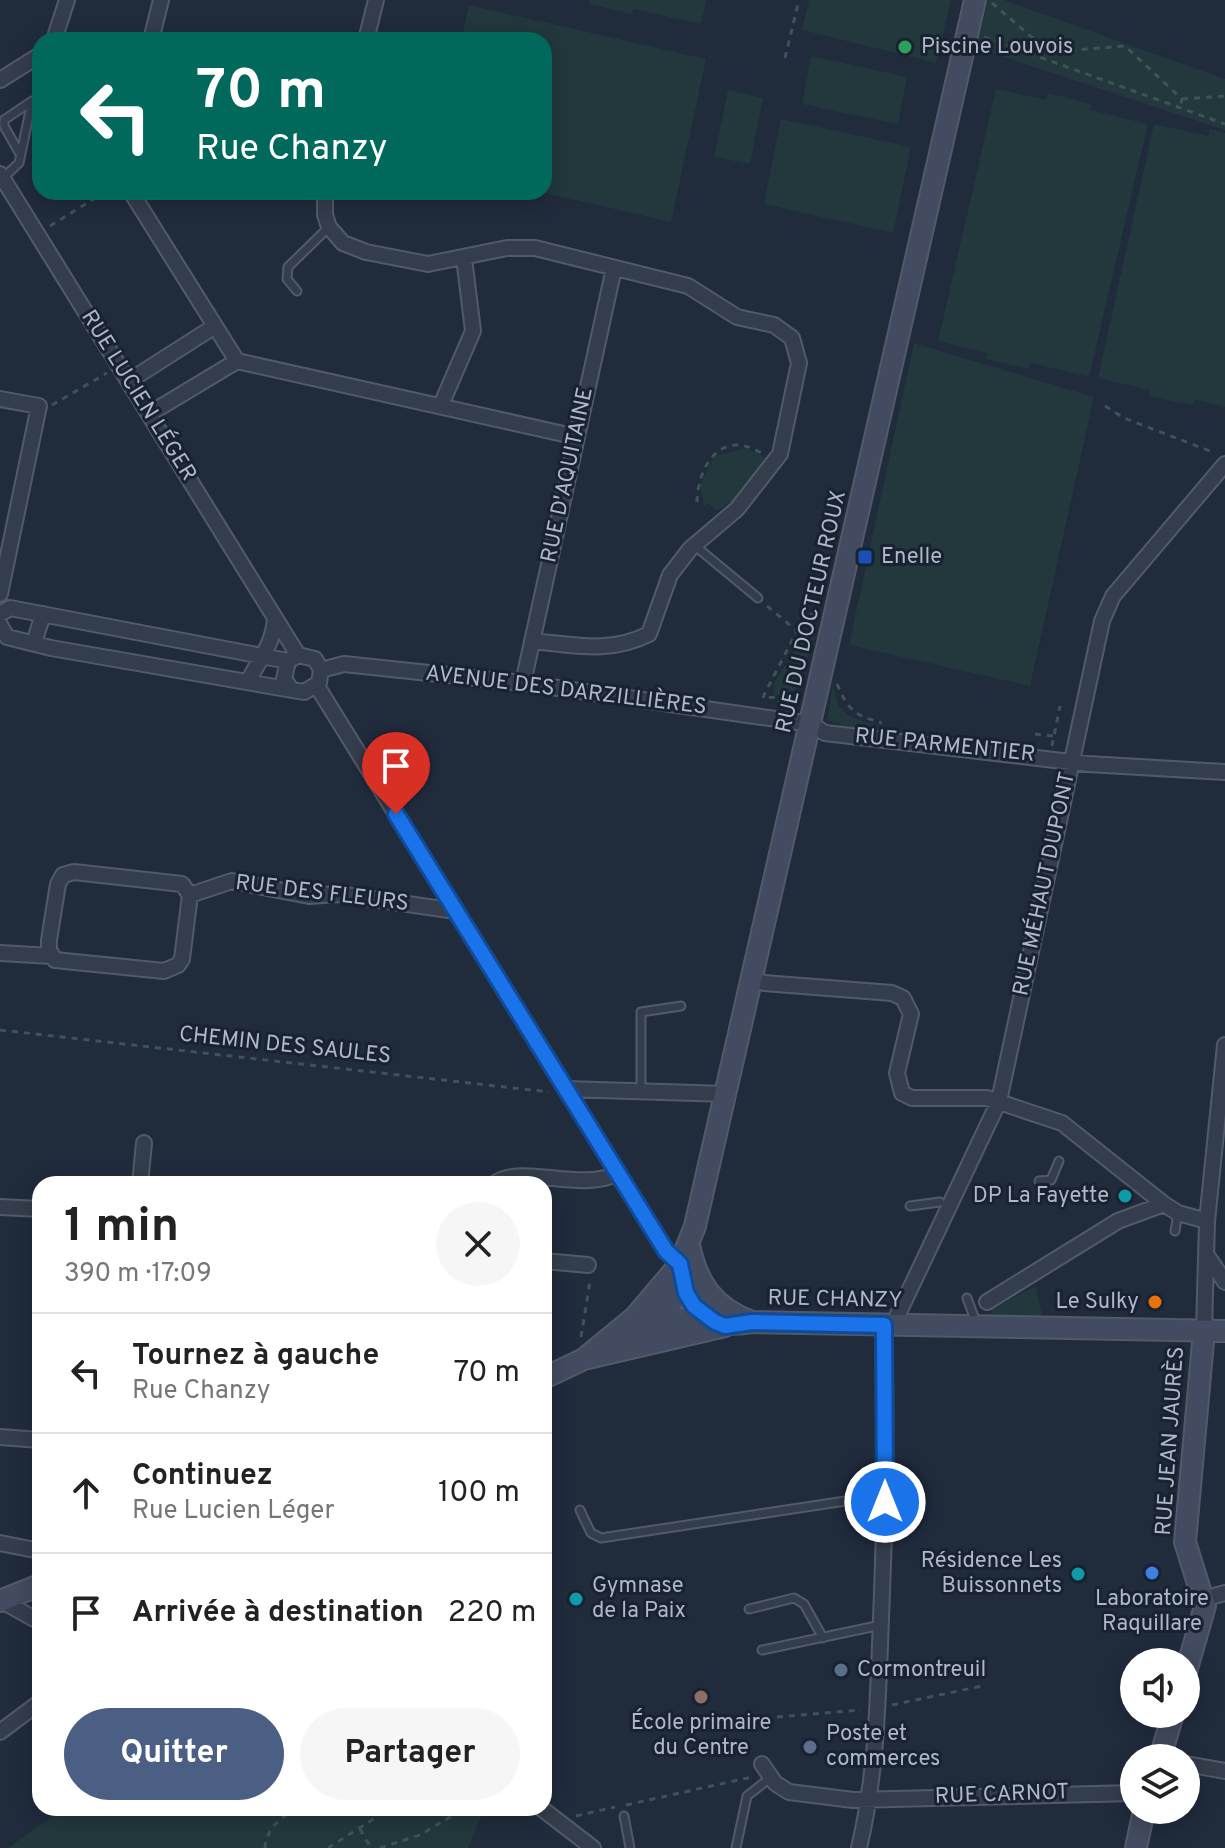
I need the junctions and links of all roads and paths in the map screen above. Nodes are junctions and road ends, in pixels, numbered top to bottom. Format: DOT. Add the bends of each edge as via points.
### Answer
graph roads {
  1 [pos="67,0"];
  2 [pos="161,0"];
  3 [pos="376,0"];
  4 [pos="799,0"];
  5 [pos="984,1"];
  6 [pos="968,31"];
  7 [pos="59,32"];
  8 [pos="153,32"];
  9 [pos="368,32"];
  10 [pos="1049,52"];
  11 [pos="785,58"];
  12 [pos="32,60"];
  13 [pos="1045,61"];
  14 [pos="0,80"];
  15 [pos="1225,96"];
  16 [pos="1182,99"];
  17 [pos="1180,108"];
  18 [pos="1225,124"];
  19 [pos="20,154"];
  20 [pos="1,176"];
  21 [pos="0,197"];
  22 [pos="92,200"];
  23 [pos="136,200"];
  24 [pos="325,200"];
  25 [pos="329,227"];
  26 [pos="37,233"];
  27 [pos="464,258"];
  28 [pos="614,268"];
  29 [pos="297,291"];
  30 [pos="215,326"];
  31 [pos="112,354"];
  32 [pos="237,361"];
  33 [pos="129,381"];
  34 [pos="0,399"];
  35 [pos="441,405"];
  36 [pos="39,406"];
  37 [pos="1105,406"];
  38 [pos="149,414"];
  39 [pos="577,437"];
  40 [pos="774,461"];
  41 [pos="1225,462"];
  42 [pos="697,502"];
  43 [pos="694,545"];
  44 [pos="0,594"];
  45 [pos="758,598"];
  46 [pos="822,601"];
  47 [pos="0,614"];
  48 [pos="43,614"];
  49 [pos="275,618"];
  50 [pos="0,625"];
  51 [pos="797,631"];
  52 [pos="532,641"];
  53 [pos="34,643"];
  54 [pos="261,656"];
  55 [pos="293,658"];
  56 [pos="321,670"];
  57 [pos="835,678"];
  58 [pos="248,682"];
  59 [pos="523,683"];
  60 [pos="317,686"];
  61 [pos="291,689"];
  62 [pos="1060,706"];
  63 [pos="787,720"];
  64 [pos="811,724"];
  65 [pos="892,726"];
  66 [pos="1035,734"];
  67 [pos="1054,736"];
  68 [pos="1076,739"];
  69 [pos="1050,757"];
  70 [pos="1072,760"];
  71 [pos="1225,772"];
  72 [pos="190,895"];
  73 [pos="456,911"];
  74 [pos="0,953"];
  75 [pos="52,956"];
  76 [pos="754,979"];
  77 [pos="681,1006"];
  78 [pos="0,1030"];
  79 [pos="1225,1045"];
  80 [pos="566,1089"];
  81 [pos="641,1091"];
  82 [pos="727,1094"];
  83 [pos="999,1101"];
  84 [pos="144,1143"];
  85 [pos="1059,1161"];
  86 [pos="618,1173"];
  87 [pos="141,1176"];
  88 [pos="552,1179"];
  89 [pos="1039,1181"];
  90 [pos="927,1195"];
  91 [pos="944,1204"];
  92 [pos="1164,1204"];
  93 [pos="910,1206"];
  94 [pos="0,1207"];
  95 [pos="32,1209"];
  96 [pos="1178,1213"];
  97 [pos="1207,1221"];
  98 [pos="1175,1231"];
  99 [pos="690,1239"];
  100 [pos="1208,1257"];
  101 [pos="552,1262"];
  102 [pos="680,1264"];
  103 [pos="588,1265"];
  104 [pos="1225,1282"];
  105 [pos="967,1298"];
  106 [pos="987,1302"];
  107 [pos="752,1322"];
  108 [pos="672,1324"];
  109 [pos="720,1324"];
  110 [pos="889,1325"];
  111 [pos="977,1327"];
  112 [pos="1204,1331"];
  113 [pos="1225,1331"];
  114 [pos="614,1345"];
  115 [pos="580,1362"];
  116 [pos="552,1374"];
  117 [pos="0,1437"];
  118 [pos="32,1439"];
  119 [pos="885,1495"];
  120 [pos="580,1510"];
  121 [pos="0,1543"];
  122 [pos="32,1549"];
  123 [pos="32,1588"];
  124 [pos="1225,1593"];
  125 [pos="1204,1599"];
  126 [pos="1,1601"];
  127 [pos="749,1609"];
  128 [pos="32,1618"];
  129 [pos="881,1625"];
  130 [pos="823,1638"];
  131 [pos="1192,1648"];
  132 [pos="762,1650"];
  133 [pos="982,1686"];
  134 [pos="32,1708"];
  135 [pos="878,1709"];
  136 [pos="753,1719"];
  137 [pos="0,1732"];
  138 [pos="1200,1767"];
  139 [pos="1225,1771"];
  140 [pos="767,1772"];
  141 [pos="1120,1793"];
  142 [pos="871,1800"];
  143 [pos="286,1816"];
  144 [pos="376,1816"];
  145 [pos="452,1816"];
  146 [pos="552,1816"];
  147 [pos="624,1816"];
  148 [pos="557,1820"];
  149 [pos="1141,1824"];
  150 [pos="360,1829"];
  151 [pos="265,1848"];
  152 [pos="328,1848"];
  153 [pos="371,1848"];
  154 [pos="380,1848"];
  155 [pos="593,1848"];
  156 [pos="630,1848"];
  157 [pos="736,1848"];
  158 [pos="859,1848"];
  159 [pos="1137,1848"];
  1 -- 7 [label="street"];
  2 -- 8 [label="street"];
  3 -- 9 [label="street"];
  4 -- 11 [label="path"];
  5 -- 6 [label="street, RUE DU DOCTEUR ROUX"];
  5 -- 10 [label="path"];
  6 -- 13 [label="path"];
  6 -- 64 [label="street, RUE DU DOCTEUR ROUX"];
  10 -- 13 [label="path"];
  10 -- 16 [label="path" via="1125,46"];
  12 -- 14 [label="street"];
  13 -- 17 [label="path"];
  15 -- 16 [label="path"];
  16 -- 17 [label="path"];
  17 -- 18 [label="path"];
  19 -- 19 [label="lane" via="4,120 32,101"];
  19 -- 20 [label="lane" via="19,163"];
  20 -- 21 [label="street"];
  20 -- 26 [label="street, RUE LUCIEN LÉGER"];
  22 -- 26 [label="path"];
  23 -- 30 [label="street"];
  24 -- 25 [label="street"];
  25 -- 27 [label="street" via="343,243 414,263"];
  25 -- 29 [label="lane" via="288,267 287,279"];
  26 -- 31 [label="street, RUE LUCIEN LÉGER"];
  27 -- 28 [label="street" via="535,248"];
  27 -- 35 [label="street" via="473,331"];
  28 -- 39 [label="street, RUE D'AQUITAINE"];
  28 -- 40 [label="street" via="688,286 737,317 774,325 792,338 799,363 780,454"];
  30 -- 32 [label="street"];
  30 -- 33 [label="street"];
  31 -- 33 [label="street, RUE LUCIEN LÉGER"];
  31 -- 36 [label="path" via="106,376 56,404"];
  32 -- 35 [label="street"];
  32 -- 38 [label="street"];
  33 -- 38 [label="street, RUE LUCIEN LÉGER"];
  34 -- 36 [label="street"];
  35 -- 39 [label="street"];
  36 -- 44 [label="street"];
  37 -- 41 [label="path"];
  38 -- 49 [label="street, RUE LUCIEN LÉGER"];
  39 -- 52 [label="street, RUE D'AQUITAINE"];
  40 -- 42 [label="path" via="747,446 718,451 698,478"];
  40 -- 43 [label="street" via="737,509"];
  41 -- 68 [label="street, RUE MÉHAUT DUPONT" via="1113,596 1102,621"];
  43 -- 45 [label="lane"];
  43 -- 52 [label="street" via="670,575 649,634 625,646"];
  45 -- 51 [label="path"];
  46 -- 51 [label="path"];
  47 -- 48 [label="street" via="10,608"];
  48 -- 53 [label="street"];
  48 -- 54 [label="street"];
  49 -- 54 [label="street" via="273,643"];
  49 -- 55 [label="street, RUE LUCIEN LÉGER"];
  50 -- 53 [label="street" via="7,637"];
  51 -- 63 [label="path" via="763,698 777,697"];
  52 -- 59 [label="street, RUE D'AQUITAINE"];
  53 -- 58 [label="street"];
  54 -- 55 [label="street"];
  54 -- 58 [label="street"];
  55 -- 56 [label="street, RUE LUCIEN LÉGER" via="310,656"];
  55 -- 61 [label="street, RUE LUCIEN LÉGER" via="284,672"];
  56 -- 59 [label="street, AVENUE DES DARZILLIÈRES" via="344,664"];
  56 -- 60 [label="street"];
  57 -- 65 [label="path" via="853,712"];
  58 -- 61 [label="street"];
  59 -- 63 [label="street, AVENUE DES DARZILLIÈRES"];
  60 -- 61 [label="street" via="304,692"];
  60 -- 73 [label="street"];
  62 -- 67 [label="path"];
  63 -- 64 [label="street, AVENUE DES DARZILLIÈRES"];
  64 -- 69 [label="street, RUE PARMENTIER" via="825,733"];
  64 -- 76 [label="street, RUE DU DOCTEUR ROUX"];
  66 -- 67 [label="path"];
  67 -- 68 [label="path"];
  67 -- 69 [label="path"];
  68 -- 70 [label="street, RUE MÉHAUT DUPONT"];
  69 -- 70 [label="street, RUE PARMENTIER"];
  70 -- 71 [label="street, RUE PARMENTIER"];
  70 -- 83 [label="street, RUE MÉHAUT DUPONT"];
  72 -- 73 [label="street, RUE DES FLEURS" via="232,881 309,896 338,894"];
  72 -- 75 [label="street" via="182,959 171,969 63,964"];
  72 -- 75 [label="street" via="182,884 63,875 49,940"];
  73 -- 80 [label="street"];
  74 -- 75 [label="street"];
  76 -- 82 [label="street, RUE DU DOCTEUR ROUX"];
  76 -- 83 [label="street" via="903,998 911,1014 897,1073 902,1093 912,1098"];
  77 -- 81 [label="lane" via="641,1012"];
  78 -- 80 [label="path, CHEMIN DES SAULES" via="545,1092"];
  79 -- 97 [label="street"];
  80 -- 81 [label="street"];
  80 -- 86 [label="street"];
  81 -- 82 [label="street"];
  82 -- 99 [label="street, RUE DU DOCTEUR ROUX"];
  83 -- 91 [label="street, RUE MÉHAUT DUPONT"];
  83 -- 92 [label="street" via="1062,1123"];
  84 -- 87 [label="street"];
  85 -- 89 [label="lane" via="1051,1180"];
  86 -- 88 [label="street" via="605,1180"];
  86 -- 102 [label="street" via="666,1251"];
  90 -- 91 [label="lane"];
  91 -- 93 [label="lane"];
  91 -- 110 [label="street, RUE MÉHAUT DUPONT"];
  92 -- 96 [label="street"];
  92 -- 106 [label="street" via="1118,1221"];
  94 -- 95 [label="street"];
  96 -- 97 [label="street"];
  96 -- 98 [label="lane"];
  97 -- 100 [label="street"];
  99 -- 102 [label="street, RUE DU DOCTEUR ROUX"];
  99 -- 107 [label="street" via="693,1263 707,1293 721,1308"];
  100 -- 104 [label="street"];
  100 -- 112 [label="street"];
  101 -- 103 [label="street"];
  102 -- 108 [label="street"];
  102 -- 109 [label="street" via="694,1306"];
  102 -- 114 [label="street"];
  103 -- 115 [label="path"];
  105 -- 111 [label="lane"];
  107 -- 109 [label="street, RUE CHANZY"];
  107 -- 110 [label="street, RUE CHANZY"];
  108 -- 109 [label="street, RUE CHANZY"];
  108 -- 114 [label="street"];
  110 -- 111 [label="street, RUE CHANZY"];
  110 -- 119 [label="street"];
  111 -- 112 [label="street, RUE CHANZY"];
  112 -- 113 [label="street, RUE CHANZY"];
  112 -- 125 [label="street, RUE JEAN JAURÈS" via="1185,1542"];
  114 -- 115 [label="street"];
  115 -- 116 [label="street"];
  117 -- 118 [label="street"];
  119 -- 120 [label="lane" via="601,1538 591,1533"];
  119 -- 129 [label="street"];
  121 -- 122 [label="street"];
  123 -- 126 [label="street"];
  124 -- 125 [label="street"];
  125 -- 131 [label="street"];
  126 -- 128 [label="street"];
  127 -- 130 [label="lane" via="794,1598 804,1604"];
  129 -- 130 [label="lane"];
  129 -- 135 [label="street"];
  130 -- 132 [label="lane"];
  133 -- 135 [label="path"];
  134 -- 137 [label="street"];
  135 -- 136 [label="path"];
  135 -- 142 [label="street"];
  138 -- 139 [label="street"];
  140 -- 142 [label="street, RUE CARNOT" via="789,1792"];
  140 -- 148 [label="path"];
  140 -- 157 [label="lane" via="747,1796"];
  141 -- 142 [label="street, RUE CARNOT"];
  142 -- 158 [label="street"];
  143 -- 151 [label="path" via="265,1839"];
  144 -- 150 [label="path"];
  145 -- 154 [label="path" via="420,1835"];
  146 -- 148 [label="street"];
  147 -- 156 [label="lane"];
  148 -- 155 [label="street"];
  149 -- 159 [label="street"];
  150 -- 152 [label="path"];
  150 -- 153 [label="path"];
}
